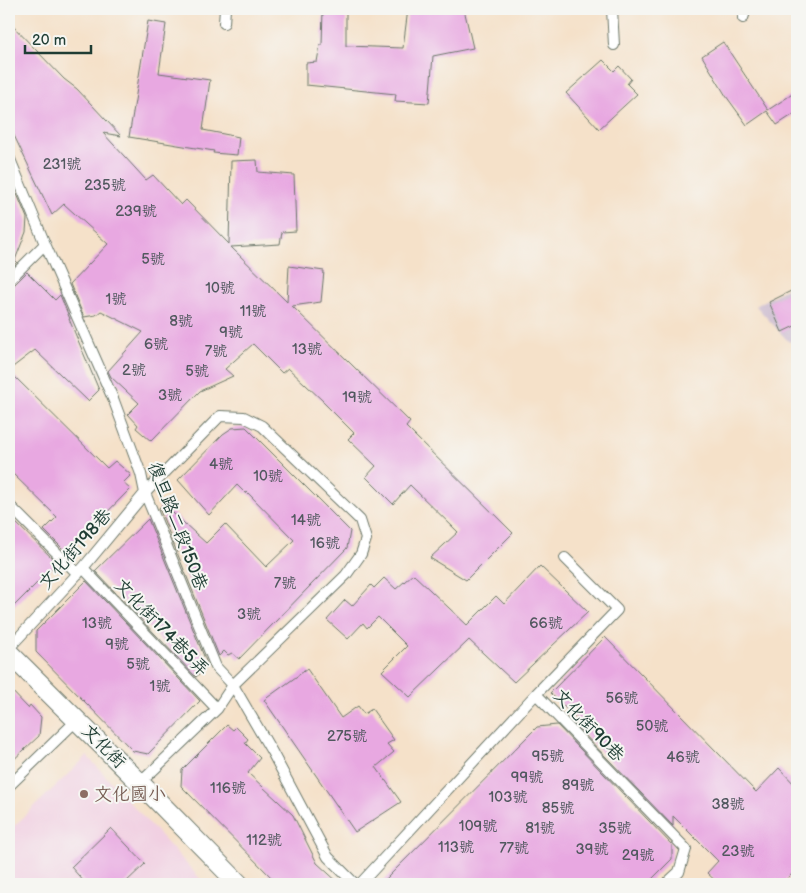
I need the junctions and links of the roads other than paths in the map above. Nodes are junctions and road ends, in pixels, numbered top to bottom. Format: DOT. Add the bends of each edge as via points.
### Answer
graph roads {
  1 [pos="225,9"];
  2 [pos="612,9"];
  3 [pos="224,23"];
  4 [pos="614,45"];
  5 [pos="9,157"];
  6 [pos="45,244"];
  7 [pos="9,280"];
  8 [pos="144,493"];
  9 [pos="9,505"];
  10 [pos="565,558"];
  11 [pos="81,571"];
  12 [pos="9,648"];
  13 [pos="9,653"];
  14 [pos="233,685"];
  15 [pos="536,694"];
  16 [pos="217,709"];
  17 [pos="77,720"];
  18 [pos="140,783"];
  19 [pos="9,786"];
  20 [pos="239,884"];
  21 [pos="355,884"];
  22 [pos="360,884"];
  23 [pos="666,884"];
  1 -- 3 [label="lane"];
  2 -- 4 [label="lane"];
  5 -- 6 [label="lane, 復旦路二段150巷"];
  6 -- 7 [label="lane"];
  6 -- 8 [label="lane, 復旦路二段150巷" via="114,401 141,474"];
  8 -- 11 [label="lane, 文化街198巷"];
  8 -- 14 [label="lane, 復旦路二段150巷" via="216,668"];
  8 -- 14 [label="lane, 文化街198巷" via="220,416 244,417 262,426 360,520 366,539 361,554 346,575"];
  9 -- 11 [label="lane, 文化街174巷5弄"];
  10 -- 15 [label="lane" via="617,610"];
  11 -- 12 [label="lane, 文化街198巷"];
  11 -- 16 [label="lane, 文化街174巷5弄"];
  13 -- 17 [label="street, 文化街"];
  14 -- 16 [label="lane, 文化街198巷"];
  14 -- 21 [label="lane, 復旦路二段150巷" via="328,857"];
  15 -- 22 [label="lane, 文化街90巷"];
  15 -- 23 [label="lane, 文化街90巷" via="686,848 679,872"];
  16 -- 18 [label="lane, 文化街198巷"];
  17 -- 18 [label="street, 文化街"];
  17 -- 19 [label="lane"];
  18 -- 20 [label="street, 文化街"];
}
